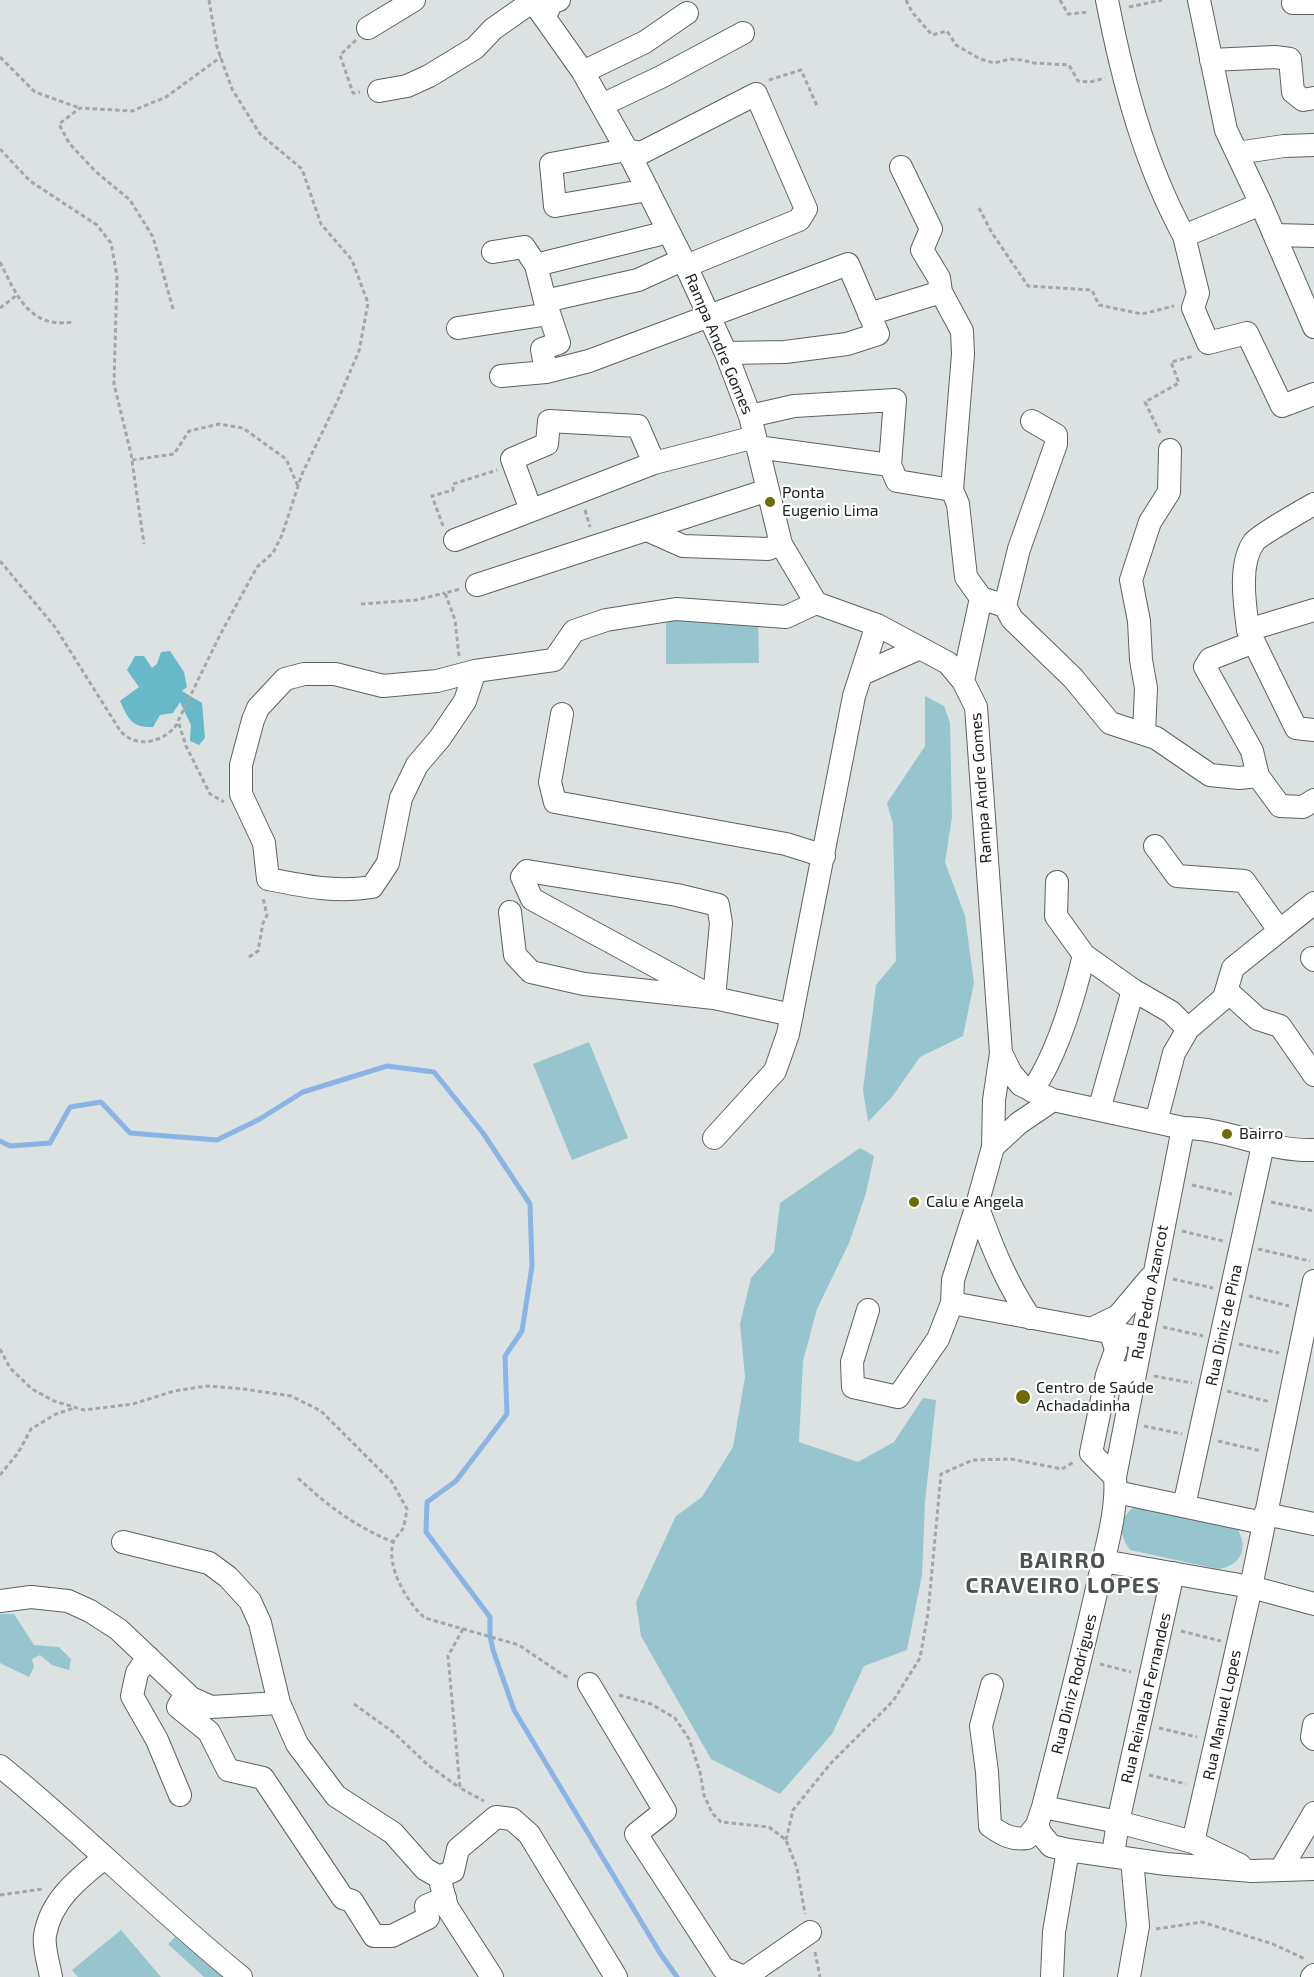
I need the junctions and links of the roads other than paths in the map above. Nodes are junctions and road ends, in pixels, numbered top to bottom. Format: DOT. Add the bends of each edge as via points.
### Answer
graph roads {
  1 [pos="414,0"];
  2 [pos="1107,0"];
  3 [pos="1199,0"];
  4 [pos="542,5"];
  5 [pos="687,13"];
  6 [pos="368,28"];
  7 [pos="743,33"];
  8 [pos="1211,60"];
  9 [pos="583,72"];
  10 [pos="379,91"];
  11 [pos="1314,98"];
  12 [pos="602,105"];
  13 [pos="1314,145"];
  14 [pos="626,150"];
  15 [pos="1236,153"];
  16 [pos="901,167"];
  17 [pos="648,190"];
  18 [pos="1261,204"];
  19 [pos="668,232"];
  20 [pos="1275,235"];
  21 [pos="1184,236"];
  22 [pos="1314,236"];
  23 [pos="493,252"];
  24 [pos="684,263"];
  25 [pos="536,265"];
  26 [pos="941,292"];
  27 [pos="547,307"];
  28 [pos="869,314"];
  29 [pos="710,318"];
  30 [pos="1314,327"];
  31 [pos="458,328"];
  32 [pos="726,353"];
  33 [pos="546,372"];
  34 [pos="501,376"];
  35 [pos="1314,394"];
  36 [pos="1032,421"];
  37 [pos="754,433"];
  38 [pos="1170,450"];
  39 [pos="654,463"];
  40 [pos="890,465"];
  41 [pos="768,490"];
  42 [pos="951,490"];
  43 [pos="1314,504"];
  44 [pos="531,510"];
  45 [pos="647,530"];
  46 [pos="455,540"];
  47 [pos="781,544"];
  48 [pos="477,585"];
  49 [pos="981,598"];
  50 [pos="816,603"];
  51 [pos="1005,606"];
  52 [pos="1314,610"];
  53 [pos="877,625"];
  54 [pos="1251,636"];
  55 [pos="920,648"];
  56 [pos="468,673"];
  57 [pos="862,674"];
  58 [pos="963,681"];
  59 [pos="562,714"];
  60 [pos="1314,730"];
  61 [pos="1144,734"];
  62 [pos="1258,776"];
  63 [pos="1314,800"];
  64 [pos="1155,846"];
  65 [pos="824,856"];
  66 [pos="1057,882"];
  67 [pos="1314,903"];
  68 [pos="510,912"];
  69 [pos="1279,930"];
  70 [pos="1084,955"];
  71 [pos="1133,990"];
  72 [pos="1227,991"];
  73 [pos="714,998"];
  74 [pos="792,1015"];
  75 [pos="1188,1029"];
  76 [pos="1002,1053"];
  77 [pos="1314,1075"];
  78 [pos="1032,1091"];
  79 [pos="1053,1100"];
  80 [pos="1099,1110"];
  81 [pos="1156,1122"];
  82 [pos="1183,1128"];
  83 [pos="714,1138"];
  84 [pos="1263,1144"];
  85 [pos="993,1147"];
  86 [pos="1314,1150"];
  87 [pos="977,1205"];
  88 [pos="1153,1274"];
  89 [pos="1314,1281"];
  90 [pos="952,1303"];
  91 [pos="868,1310"];
  92 [pos="1030,1318"];
  93 [pos="1101,1331"];
  94 [pos="1141,1338"];
  95 [pos="1135,1371"];
  96 [pos="1107,1376"];
  97 [pos="1116,1484"];
  98 [pos="1184,1506"];
  99 [pos="1264,1518"];
  100 [pos="1314,1524"];
  101 [pos="123,1542"];
  102 [pos="1103,1561"];
  103 [pos="1173,1573"];
  104 [pos="1251,1587"];
  105 [pos="0,1591"];
  106 [pos="31,1597"];
  107 [pos="0,1601"];
  108 [pos="1314,1604"];
  109 [pos="148,1657"];
  110 [pos="589,1684"];
  111 [pos="992,1685"];
  112 [pos="186,1693"];
  113 [pos="279,1703"];
  114 [pos="1314,1725"];
  115 [pos="1314,1739"];
  116 [pos="0,1766"];
  117 [pos="180,1795"];
  118 [pos="1314,1814"];
  119 [pos="1040,1816"];
  120 [pos="1118,1822"];
  121 [pos="1193,1842"];
  122 [pos="1068,1850"];
  123 [pos="1122,1857"];
  124 [pos="104,1858"];
  125 [pos="1281,1869"];
  126 [pos="1314,1869"];
  127 [pos="1252,1871"];
  128 [pos="442,1888"];
  129 [pos="810,1932"];
  130 [pos="51,1977"];
  131 [pos="241,1977"];
  132 [pos="492,1977"];
  133 [pos="616,1977"];
  134 [pos="744,1977"];
  135 [pos="1052,1977"];
  136 [pos="1129,1977"];
  1 -- 6 [label="street"];
  2 -- 21 [label="street" via="1132,113 1166,202"];
  3 -- 8 [label="street"];
  4 -- 9 [label="street, Rampa Andre Gomes"];
  4 -- 10 [label="street" via="493,29 475,48 429,76 407,86"];
  5 -- 9 [label="street" via="645,42"];
  7 -- 12 [label="street"];
  8 -- 11 [label="street" via="1290,59 1293,92 1302,100"];
  8 -- 15 [label="street" via="1226,130"];
  9 -- 12 [label="street, Rampa Andre Gomes"];
  12 -- 14 [label="street, Rampa Andre Gomes"];
  13 -- 15 [label="street"];
  14 -- 17 [label="street, Rampa Andre Gomes"];
  14 -- 17 [label="street" via="551,164 555,206"];
  14 -- 24 [label="street" via="641,153 756,94 806,209 799,220"];
  15 -- 18 [label="street"];
  16 -- 26 [label="street" via="931,230 922,250 939,278"];
  17 -- 19 [label="street, Rampa Andre Gomes"];
  18 -- 20 [label="street"];
  18 -- 21 [label="street"];
  19 -- 24 [label="street, Rampa Andre Gomes"];
  19 -- 25 [label="street"];
  20 -- 22 [label="street"];
  20 -- 30 [label="street"];
  21 -- 35 [label="street" via="1198,293 1193,308 1208,343 1247,333 1282,406"];
  23 -- 25 [label="street" via="524,247"];
  24 -- 27 [label="street"];
  24 -- 29 [label="street, Rampa Andre Gomes"];
  25 -- 27 [label="street"];
  26 -- 28 [label="street"];
  26 -- 42 [label="street" via="962,332"];
  27 -- 31 [label="street"];
  27 -- 33 [label="street" via="559,342 542,349"];
  28 -- 29 [label="street" via="848,264"];
  28 -- 32 [label="street" via="878,334 847,344 785,352"];
  29 -- 32 [label="street, Rampa Andre Gomes"];
  29 -- 33 [label="street" via="590,361"];
  32 -- 37 [label="street, Rampa Andre Gomes"];
  33 -- 34 [label="street"];
  36 -- 51 [label="street" via="1056,435 1056,444 1019,549"];
  37 -- 39 [label="street"];
  37 -- 40 [label="street"];
  37 -- 40 [label="street" via="794,406 896,400"];
  37 -- 41 [label="street, Rampa Andre Gomes"];
  38 -- 61 [label="street" via="1168,492 1149,522 1131,580 1146,688"];
  39 -- 44 [label="street"];
  39 -- 44 [label="street" via="638,426 549,421 548,444 512,459"];
  40 -- 42 [label="street" via="897,481"];
  41 -- 45 [label="street"];
  41 -- 47 [label="street, Rampa Andre Gomes"];
  42 -- 49 [label="street" via="958,504 966,577"];
  43 -- 54 [label="street" via="1254,541 1246,562 1243,589"];
  44 -- 46 [label="street"];
  45 -- 47 [label="street" via="683,546 768,549"];
  45 -- 48 [label="street"];
  47 -- 50 [label="street, Rampa Andre Gomes"];
  49 -- 51 [label="street"];
  49 -- 58 [label="street"];
  50 -- 53 [label="street, Rampa Andre Gomes"];
  50 -- 56 [label="street" via="786,617 676,609 606,620 574,631 554,660"];
  51 -- 61 [label="street" via="1012,619 1073,678 1110,723"];
  52 -- 54 [label="street"];
  53 -- 55 [label="street, Rampa Andre Gomes"];
  53 -- 57 [label="street"];
  54 -- 60 [label="street" via="1296,729"];
  54 -- 62 [label="street" via="1210,659 1205,667 1252,751"];
  55 -- 57 [label="street"];
  55 -- 58 [label="street, Rampa Andre Gomes" via="948,663"];
  56 -- 56 [label="street" via="437,681 383,686 335,674 304,674 285,679 271,692 253,720 241,765 241,794 264,843 268,879 320,889 372,887 388,863 401,798 417,765 465,701"];
  57 -- 65 [label="street" via="854,696"];
  58 -- 76 [label="street, Rampa Andre Gomes" via="976,707"];
  59 -- 65 [label="street" via="550,782 555,802 786,844"];
  61 -- 62 [label="street" via="1210,775"];
  62 -- 63 [label="street" via="1280,806 1303,807"];
  64 -- 69 [label="street" via="1177,876 1244,881"];
  65 -- 74 [label="street"];
  66 -- 70 [label="street" via="1056,916"];
  67 -- 69 [label="street"];
  68 -- 73 [label="street" via="515,955 531,972 584,984"];
  69 -- 72 [label="street" via="1233,968"];
  70 -- 71 [label="street"];
  70 -- 78 [label="street" via="1055,1044"];
  71 -- 75 [label="street" via="1170,1012"];
  71 -- 80 [label="street"];
  72 -- 75 [label="street"];
  72 -- 77 [label="street" via="1258,1019 1280,1026"];
  73 -- 73 [label="street" via="532,899 522,877 527,871 718,905 722,923"];
  73 -- 74 [label="street"];
  74 -- 83 [label="street" via="775,1071"];
  75 -- 81 [label="street" via="1174,1053"];
  76 -- 78 [label="street, Rampa Andre Gomes" via="1011,1073"];
  76 -- 85 [label="street" via="994,1100"];
  78 -- 79 [label="street, Rampa Andre Gomes"];
  79 -- 80 [label="street, Rampa Andre Gomes"];
  79 -- 85 [label="street"];
  80 -- 81 [label="street, Rampa Andre Gomes"];
  81 -- 82 [label="street, Rampa Andre Gomes"];
  82 -- 84 [label="street, Rampa Andre Gomes" via="1202,1128"];
  82 -- 88 [label="street, Rua Pedro Azancot"];
  84 -- 86 [label="street, Rampa Andre Gomes"];
  84 -- 98 [label="street, Rua Diniz de Pina"];
  85 -- 87 [label="street"];
  87 -- 90 [label="street" via="953,1280"];
  87 -- 92 [label="street" via="1011,1289"];
  88 -- 93 [label="street"];
  88 -- 94 [label="street, Rua Pedro Azancot"];
  89 -- 99 [label="street, Rua Manuel Lopes"];
  90 -- 91 [label="street" via="938,1339 898,1397 853,1387 852,1362"];
  90 -- 92 [label="street"];
  92 -- 93 [label="street"];
  93 -- 94 [label="street"];
  93 -- 96 [label="street" via="1116,1350"];
  94 -- 95 [label="street, Rua Pedro Azancot"];
  95 -- 96 [label="street"];
  95 -- 97 [label="street, Rua Pedro Azancot"];
  96 -- 97 [label="street" via="1091,1453"];
  97 -- 98 [label="street"];
  97 -- 102 [label="street, Rua Pedro Azancot"];
  98 -- 99 [label="street"];
  99 -- 100 [label="street"];
  99 -- 104 [label="street, Rua Manuel Lopes"];
  101 -- 113 [label="street" via="210,1563 228,1577 250,1601 260,1623"];
  102 -- 103 [label="street"];
  102 -- 119 [label="street, Rua Diniz Rodrigues"];
  103 -- 104 [label="street"];
  103 -- 120 [label="street, Rua Reinalda Fernandes"];
  104 -- 108 [label="street"];
  104 -- 121 [label="street, Rua Manuel Lopes"];
  105 -- 106 [label="street"];
  106 -- 107 [label="street"];
  106 -- 109 [label="street" via="68,1601 90,1611 118,1629"];
  109 -- 112 [label="street"];
  109 -- 117 [label="street" via="137,1672 132,1696 157,1740"];
  110 -- 134 [label="street" via="665,1811 636,1834 723,1968"];
  111 -- 119 [label="street" via="981,1726 990,1826 1005,1837 1027,1838"];
  112 -- 113 [label="street" via="211,1707"];
  112 -- 128 [label="street" via="178,1707 209,1732 228,1770 262,1778 343,1898 352,1901 374,1936 392,1936 428,1918 426,1906"];
  113 -- 128 [label="street" via="297,1744 336,1796 393,1833"];
  114 -- 115 [label="street"];
  116 -- 124 [label="street"];
  118 -- 125 [label="street"];
  119 -- 120 [label="street"];
  119 -- 122 [label="street" via="1041,1834 1051,1846"];
  120 -- 121 [label="street"];
  120 -- 123 [label="street, Rua Reinalda Fernandes"];
  121 -- 127 [label="street"];
  122 -- 123 [label="street"];
  122 -- 135 [label="street" via="1054,1932"];
  123 -- 127 [label="street"];
  123 -- 136 [label="street, Rua Reinalda Fernandes" via="1137,1932"];
  124 -- 130 [label="street" via="72,1884 54,1908 45,1936"];
  124 -- 131 [label="street"];
  125 -- 126 [label="street"];
  125 -- 127 [label="street"];
  128 -- 132 [label="street" via="447,1907"];
  128 -- 133 [label="street" via="453,1871 458,1849 496,1817 512,1818 529,1834"];
  129 -- 134 [label="street"];
}
